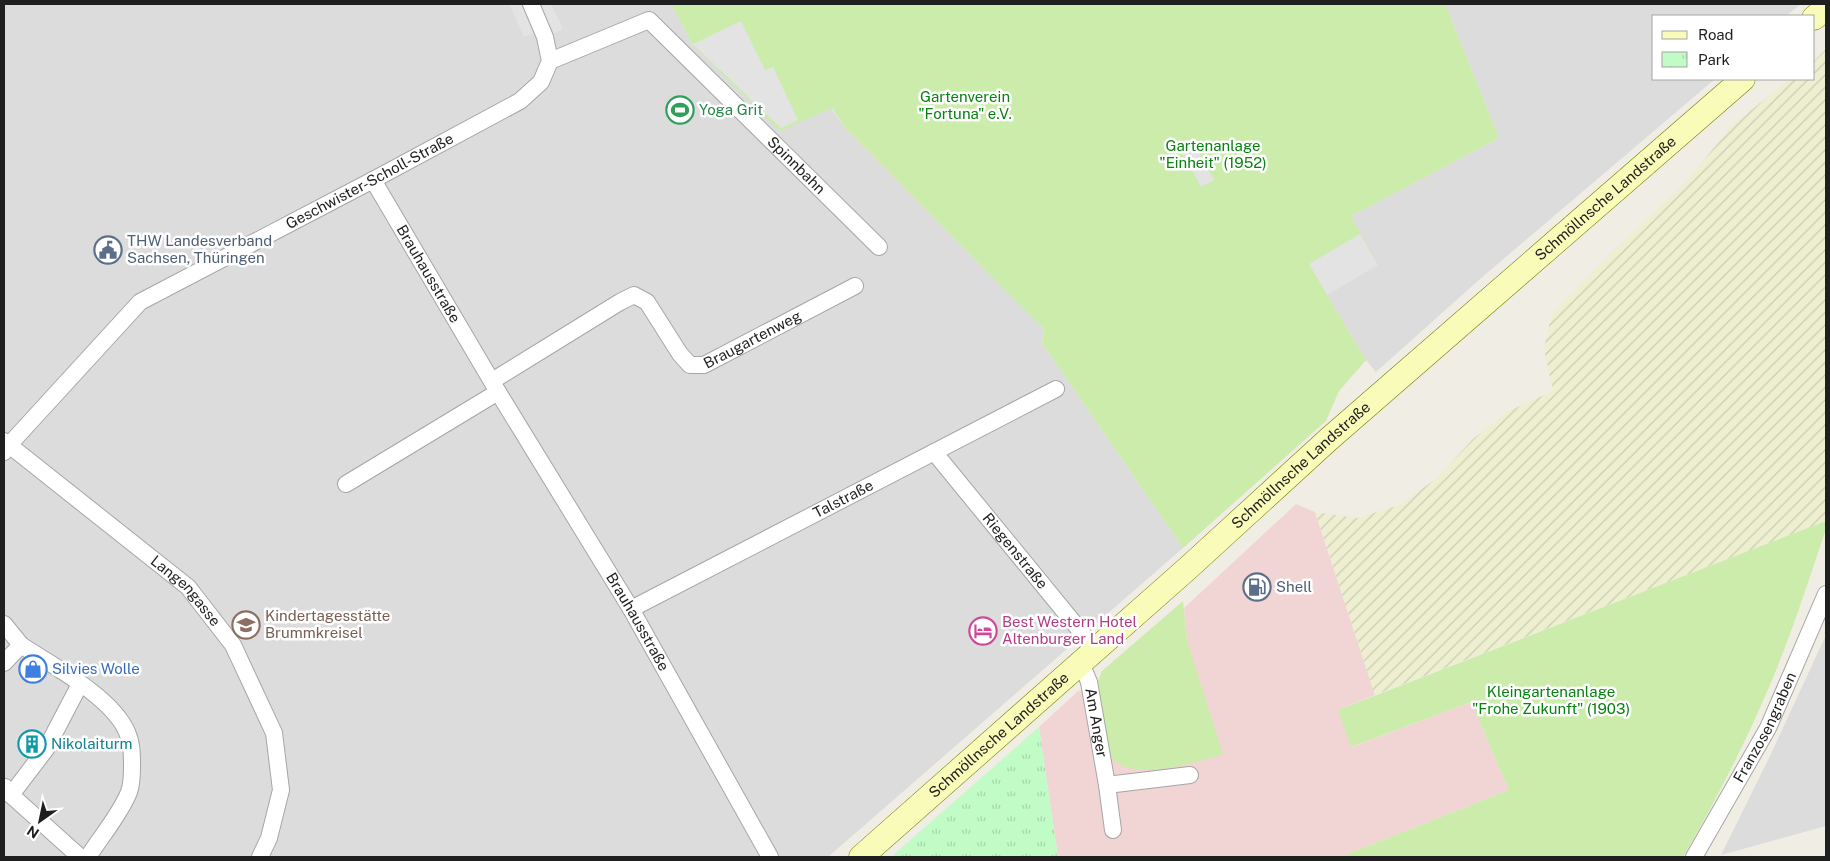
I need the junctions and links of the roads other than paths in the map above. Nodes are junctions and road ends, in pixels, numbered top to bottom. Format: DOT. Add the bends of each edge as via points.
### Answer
graph roads {
  1 [pos="530,4"];
  2 [pos="1826,8"];
  3 [pos="1815,17"];
  4 [pos="550,61"];
  5 [pos="1742,80"];
  6 [pos="373,180"];
  7 [pos="879,247"];
  8 [pos="855,286"];
  9 [pos="495,386"];
  10 [pos="1056,389"];
  11 [pos="5,446"];
  12 [pos="934,452"];
  13 [pos="346,484"];
  14 [pos="1826,594"];
  15 [pos="631,609"];
  16 [pos="4,624"];
  17 [pos="21,645"];
  18 [pos="1088,657"];
  19 [pos="4,663"];
  20 [pos="80,684"];
  21 [pos="1190,775"];
  22 [pos="1107,785"];
  23 [pos="7,790"];
  24 [pos="1113,830"];
  25 [pos="80,857"];
  26 [pos="88,857"];
  27 [pos="260,857"];
  28 [pos="770,857"];
  29 [pos="862,857"];
  30 [pos="1694,857"];
  1 -- 4 [label="street" via="545,37"];
  2 -- 3 [label="main road"];
  4 -- 6 [label="street, Geschwister-Scholl-Straße" via="542,82 520,101"];
  4 -- 7 [label="street, Spinnbahn" via="649,20"];
  5 -- 18 [label="main road, Schmöllnsche Landstraße" via="1337,432"];
  6 -- 9 [label="street, Brauhausstraße"];
  6 -- 11 [label="street, Geschwister-Scholl-Straße" via="140,302"];
  8 -- 9 [label="street, Braugartenweg" via="704,365 690,365 647,302 634,296 620,302"];
  9 -- 13 [label="street"];
  9 -- 15 [label="street, Brauhausstraße"];
  10 -- 12 [label="street, Talstraße"];
  11 -- 27 [label="street, Langengasse" via="188,587 234,645 276,743 281,790 269,838"];
  12 -- 15 [label="street, Talstraße"];
  12 -- 18 [label="street, Riegenstraße"];
  14 -- 30 [label="street, Franzosengraben" via="1768,728"];
  15 -- 28 [label="street, Brauhausstraße"];
  16 -- 17 [label="street"];
  17 -- 19 [label="street"];
  17 -- 20 [label="street"];
  18 -- 22 [label="street, Am Anger" via="1089,682"];
  18 -- 29 [label="main road, Schmöllnsche Landstraße"];
  20 -- 23 [label="street" via="46,749"];
  20 -- 26 [label="street" via="113,711 127,731 133,749 129,792"];
  21 -- 22 [label="street"];
  22 -- 24 [label="street, Am Anger"];
  23 -- 25 [label="street"];
}
